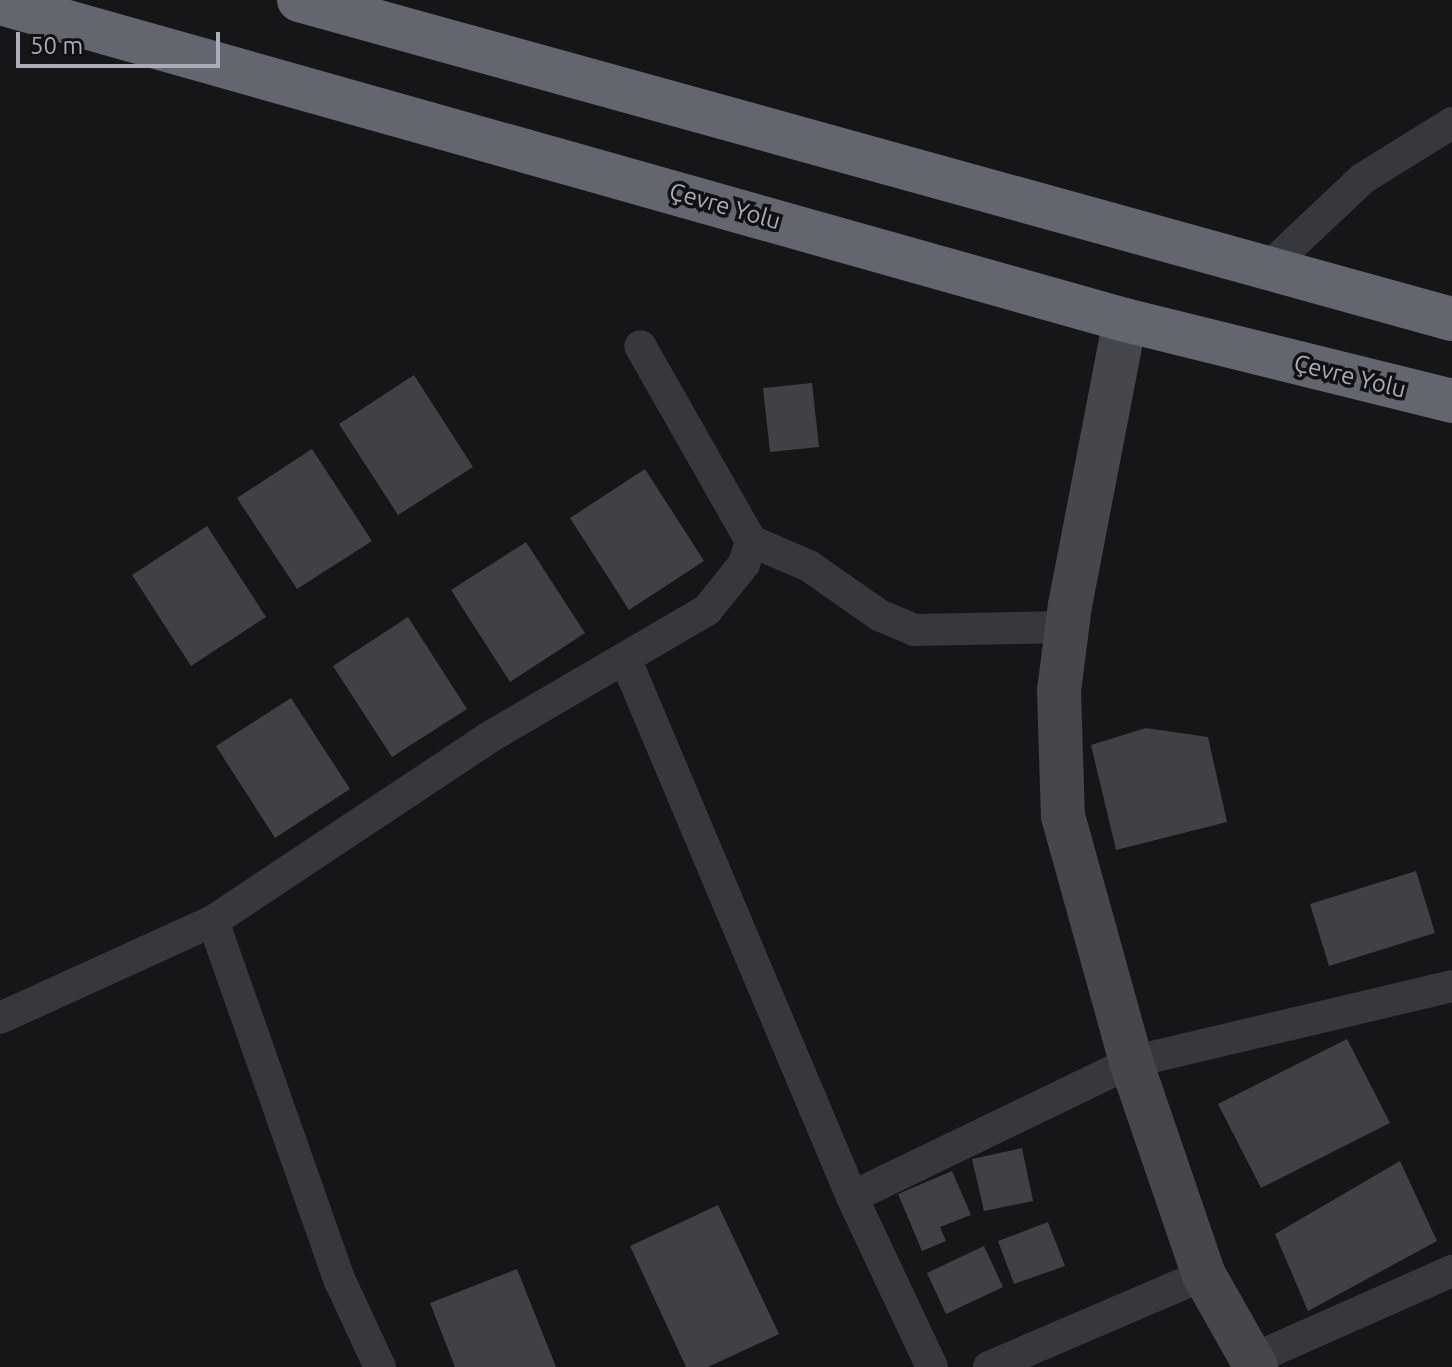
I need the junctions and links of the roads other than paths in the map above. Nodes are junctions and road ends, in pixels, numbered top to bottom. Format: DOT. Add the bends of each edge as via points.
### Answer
graph roads {
  1 [pos="299,0"];
  2 [pos="0,3"];
  3 [pos="1452,123"];
  4 [pos="1268,268"];
  5 [pos="1452,319"];
  6 [pos="1125,320"];
  7 [pos="640,346"];
  8 [pos="1452,401"];
  9 [pos="751,541"];
  10 [pos="1068,627"];
  11 [pos="625,658"];
  12 [pos="213,921"];
  13 [pos="1452,986"];
  14 [pos="0,1018"];
  15 [pos="1131,1062"];
  16 [pos="852,1197"];
  17 [pos="1452,1271"];
  18 [pos="1204,1275"];
  19 [pos="1253,1363"];
  20 [pos="380,1367"];
  21 [pos="932,1367"];
  22 [pos="989,1367"];
  1 -- 4 [label="highway"];
  2 -- 6 [label="highway, Çevre Yolu"];
  3 -- 4 [label="street" via="1362,179"];
  4 -- 5 [label="highway"];
  6 -- 8 [label="highway, Çevre Yolu"];
  6 -- 10 [label="street"];
  7 -- 9 [label="street"];
  9 -- 10 [label="street" via="809,566 879,615 914,630"];
  9 -- 11 [label="street" via="744,564 707,610"];
  10 -- 15 [label="street" via="1059,691 1063,816"];
  11 -- 12 [label="street" via="488,738"];
  11 -- 16 [label="street"];
  12 -- 14 [label="street"];
  12 -- 20 [label="street" via="340,1281"];
  13 -- 15 [label="street"];
  15 -- 16 [label="street"];
  15 -- 18 [label="street"];
  16 -- 21 [label="street"];
  17 -- 19 [label="street"];
  18 -- 19 [label="street"];
  18 -- 22 [label="street"];
}
